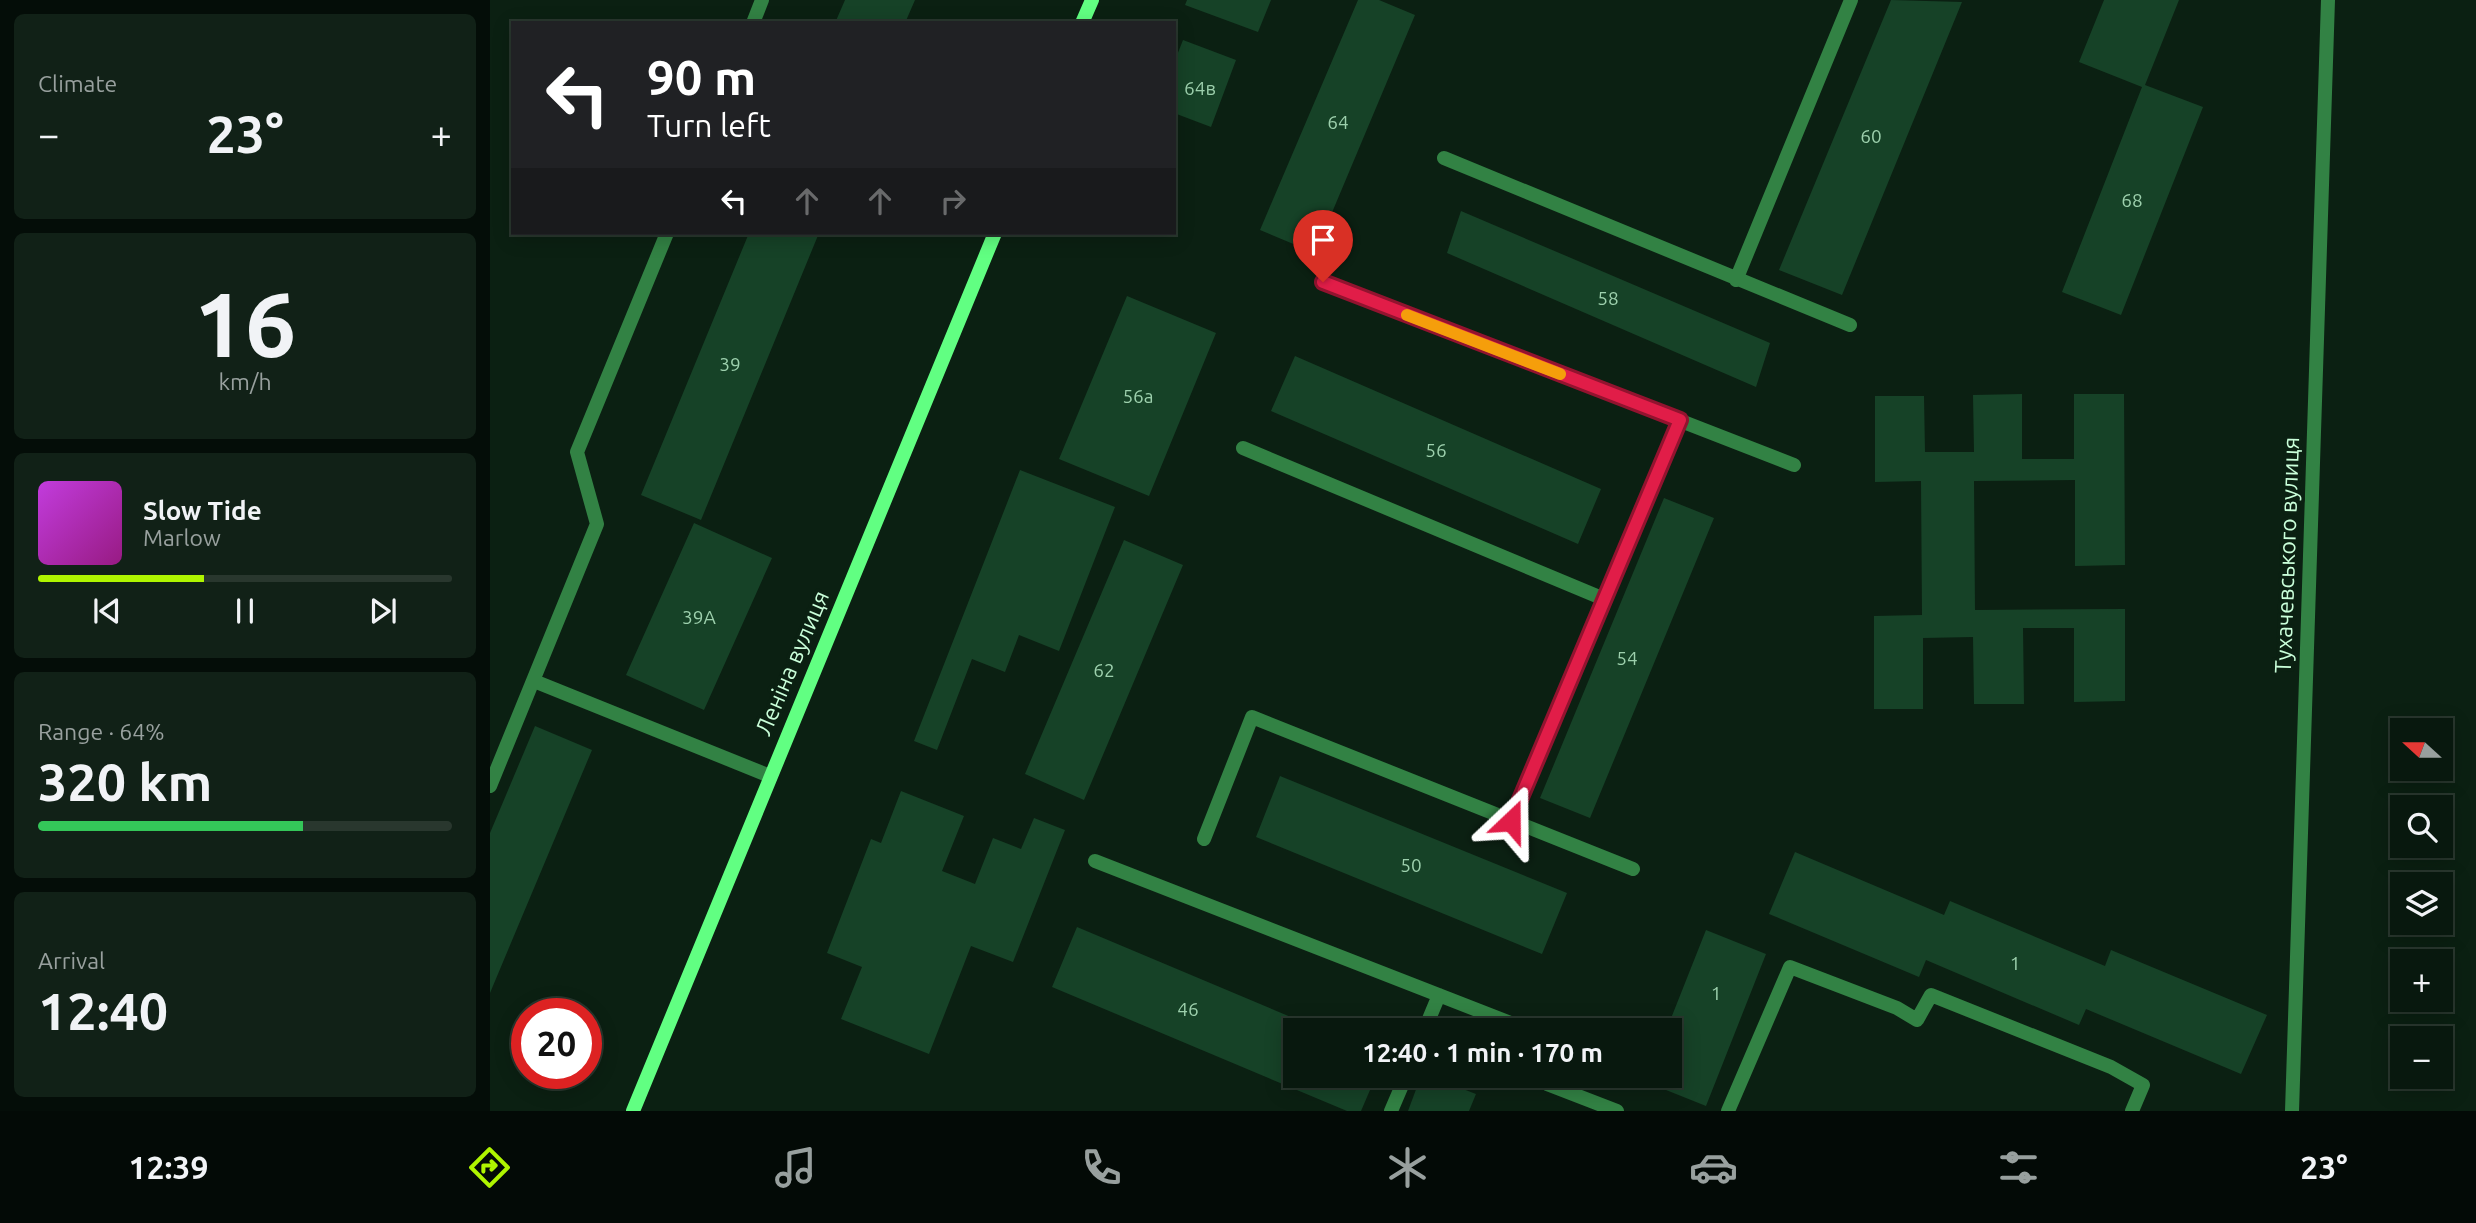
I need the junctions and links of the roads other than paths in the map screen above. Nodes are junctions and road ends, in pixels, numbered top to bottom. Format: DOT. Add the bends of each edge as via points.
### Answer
graph roads {
  1 [pos="762,0"];
  2 [pos="1091,0"];
  3 [pos="1851,0"];
  4 [pos="2328,0"];
  5 [pos="753,21"];
  6 [pos="1083,21"];
  7 [pos="1444,158"];
  8 [pos="666,235"];
  9 [pos="994,235"];
  10 [pos="1736,280"];
  11 [pos="1323,282"];
  12 [pos="1850,325"];
  13 [pos="1680,420"];
  14 [pos="1243,448"];
  15 [pos="1794,465"];
  16 [pos="1604,599"];
  17 [pos="534,681"];
  18 [pos="770,776"];
  19 [pos="490,786"];
  20 [pos="1511,821"];
  21 [pos="1204,839"];
  22 [pos="1095,861"];
  23 [pos="1633,869"];
  24 [pos="1439,995"];
  25 [pos="1429,1018"];
  26 [pos="1498,1018"];
  27 [pos="1401,1088"];
  28 [pos="1557,1088"];
  29 [pos="1730,1110"];
  30 [pos="633,1111"];
  31 [pos="1391,1111"];
  32 [pos="1617,1111"];
  33 [pos="2132,1111"];
  34 [pos="2292,1111"];
  1 -- 5 [label="street"];
  2 -- 6 [label="street"];
  3 -- 10 [label="street"];
  4 -- 34 [label="street, Тухачевського вулиця"];
  7 -- 10 [label="street"];
  8 -- 17 [label="street" via="577,452 597,524"];
  9 -- 18 [label="street, Леніна вулиця"];
  10 -- 12 [label="street"];
  11 -- 13 [label="street"];
  13 -- 15 [label="street"];
  13 -- 16 [label="street"];
  14 -- 16 [label="street"];
  16 -- 20 [label="street"];
  17 -- 18 [label="street"];
  17 -- 19 [label="street"];
  18 -- 30 [label="street, Леніна вулиця"];
  20 -- 21 [label="street" via="1252,717"];
  20 -- 23 [label="street"];
  22 -- 24 [label="street"];
  24 -- 25 [label="street"];
  24 -- 26 [label="street"];
  27 -- 31 [label="street"];
  28 -- 32 [label="street"];
  29 -- 33 [label="street" via="1790,967 1917,1020 1931,995 2111,1067 2143,1085"];
}
